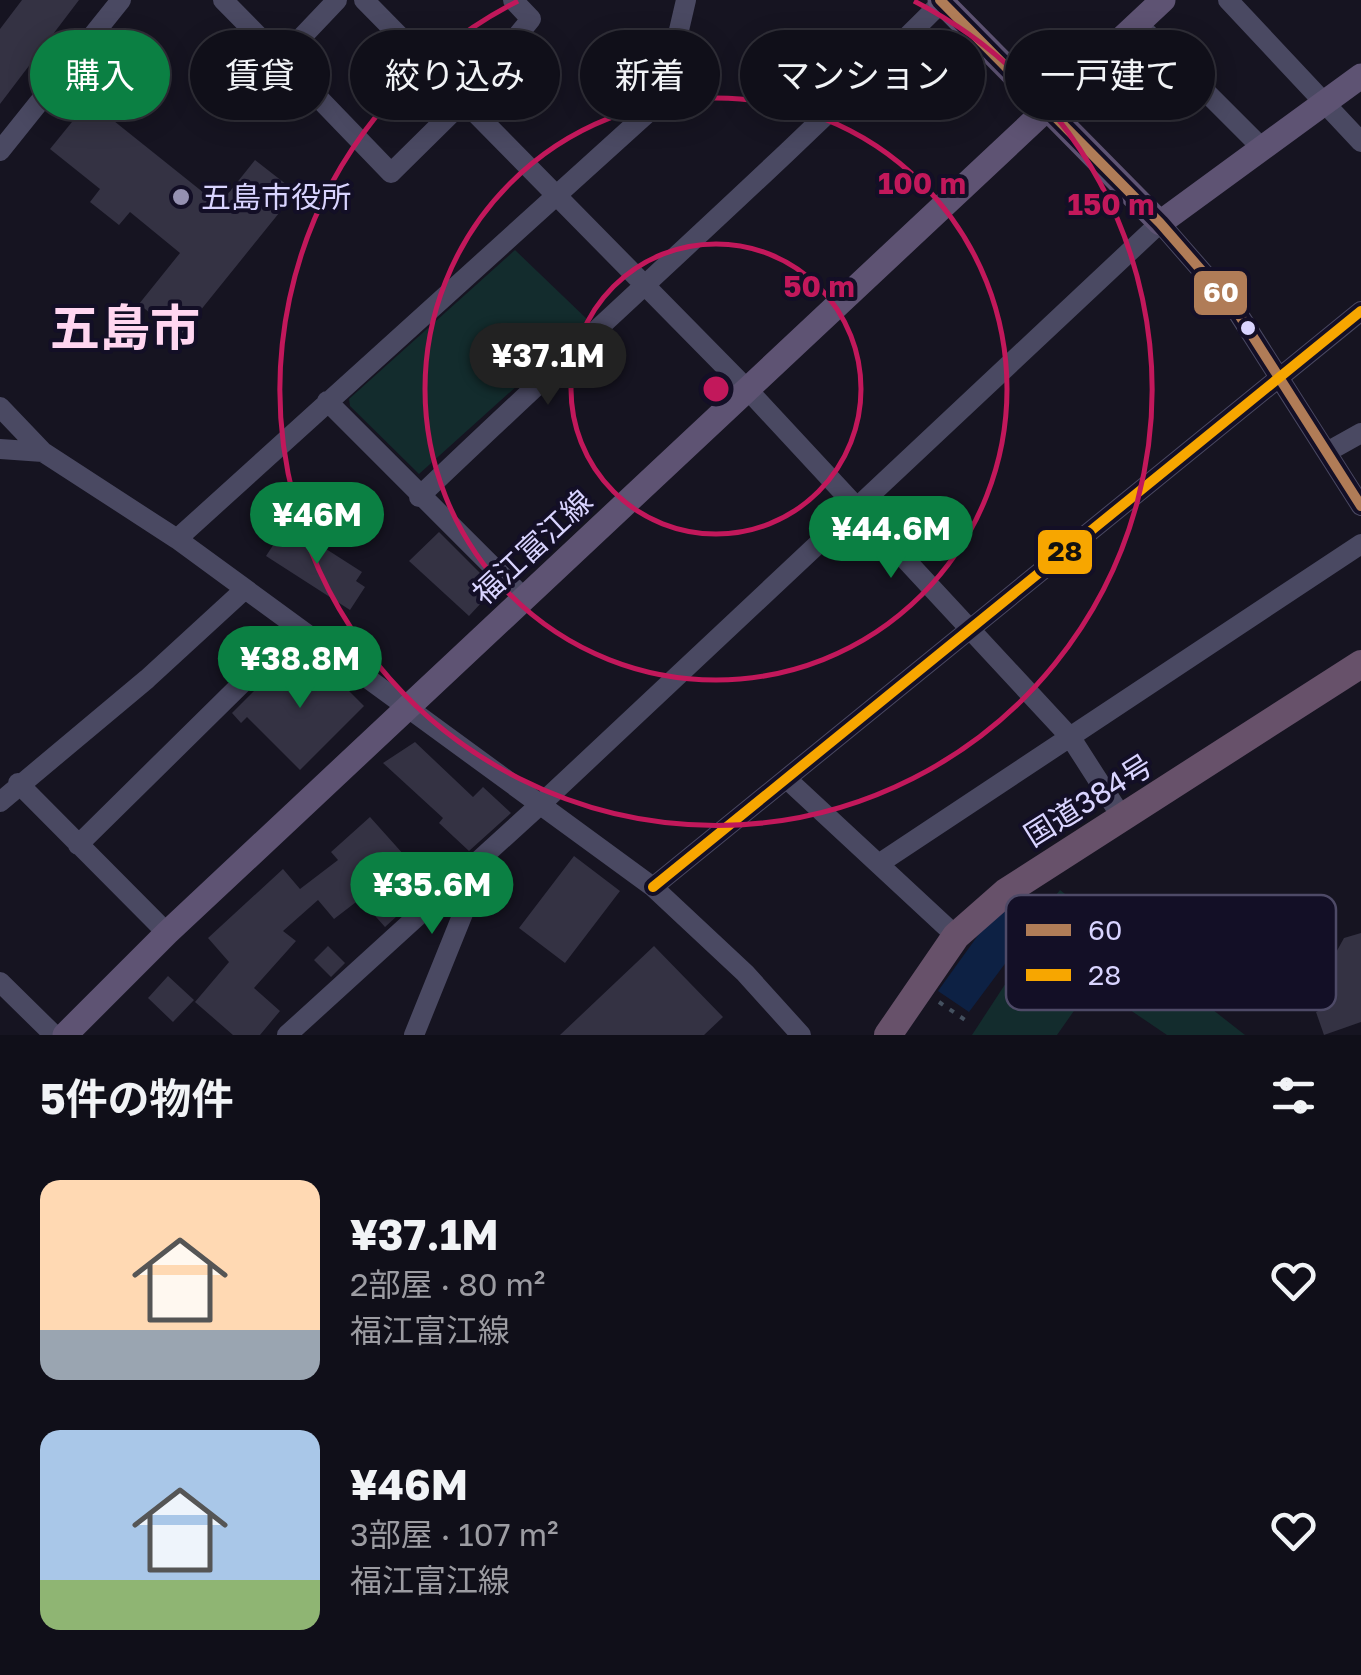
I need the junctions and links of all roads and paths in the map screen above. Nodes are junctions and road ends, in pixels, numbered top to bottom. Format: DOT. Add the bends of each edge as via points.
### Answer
graph roads {
  1 [pos="121,0"];
  2 [pos="223,0"];
  3 [pos="337,0"];
  4 [pos="364,0"];
  5 [pos="512,0"];
  6 [pos="686,0"];
  7 [pos="1163,0"];
  8 [pos="1228,0"];
  9 [pos="942,1"];
  10 [pos="1138,24"];
  11 [pos="253,30"];
  12 [pos="308,30"];
  13 [pos="394,30"];
  14 [pos="522,30"];
  15 [pos="1132,30"];
  16 [pos="1005,66"];
  17 [pos="1361,76"];
  18 [pos="1324,104"];
  19 [pos="330,109"];
  20 [pos="445,120"];
  21 [pos="483,120"];
  22 [pos="1034,120"];
  23 [pos="1057,120"];
  24 [pos="1361,142"];
  25 [pos="1262,148"];
  26 [pos="0,151"];
  27 [pos="559,196"];
  28 [pos="1160,223"];
  29 [pos="642,284"];
  30 [pos="1361,311"];
  31 [pos="1278,375"];
  32 [pos="748,390"];
  33 [pos="327,401"];
  34 [pos="0,407"];
  35 [pos="1361,433"];
  36 [pos="0,449"];
  37 [pos="43,452"];
  38 [pos="1327,452"];
  39 [pos="419,496"];
  40 [pos="1361,506"];
  41 [pos="858,509"];
  42 [pos="177,539"];
  43 [pos="1361,544"];
  44 [pos="244,590"];
  45 [pos="524,598"];
  46 [pos="297,629"];
  47 [pos="970,630"];
  48 [pos="1361,664"];
  49 [pos="408,707"];
  50 [pos="1070,738"];
  51 [pos="789,780"];
  52 [pos="18,784"];
  53 [pos="0,802"];
  54 [pos="543,802"];
  55 [pos="1123,819"];
  56 [pos="78,844"];
  57 [pos="488,852"];
  58 [pos="880,863"];
  59 [pos="654,887"];
  60 [pos="167,934"];
  61 [pos="956,936"];
  62 [pos="0,982"];
  63 [pos="920,989"];
  64 [pos="968,1022"];
  65 [pos="54,1035"];
  66 [pos="65,1035"];
  67 [pos="286,1035"];
  68 [pos="414,1035"];
  69 [pos="800,1035"];
  70 [pos="888,1035"];
  1 -- 26 [label="street"];
  2 -- 11 [label="street"];
  3 -- 12 [label="street"];
  4 -- 13 [label="street"];
  5 -- 14 [label="street" via="531,19"];
  6 -- 27 [label="street" via="662,99"];
  7 -- 10 [label="main road, 福江富江線"];
  8 -- 18 [label="street"];
  9 -- 16 [label="main road"];
  9 -- 29 [label="street"];
  10 -- 15 [label="main road, 福江富江線"];
  10 -- 25 [label="street"];
  17 -- 18 [label="main road"];
  18 -- 24 [label="street"];
  18 -- 25 [label="main road"];
  19 -- 20 [label="street" via="391,173"];
  21 -- 27 [label="street"];
  22 -- 32 [label="main road, 福江富江線"];
  23 -- 28 [label="main road"];
  25 -- 28 [label="main road"];
  27 -- 29 [label="street"];
  27 -- 33 [label="street"];
  28 -- 31 [label="street" via="1236,310"];
  28 -- 41 [label="street"];
  29 -- 32 [label="street"];
  29 -- 39 [label="street"];
  30 -- 31 [label="street"];
  31 -- 38 [label="street"];
  31 -- 47 [label="street"];
  32 -- 41 [label="street"];
  32 -- 45 [label="main road, 福江富江線"];
  33 -- 39 [label="street"];
  33 -- 42 [label="street"];
  34 -- 37 [label="street"];
  35 -- 38 [label="street"];
  36 -- 37 [label="street"];
  37 -- 42 [label="street"];
  38 -- 40 [label="street"];
  39 -- 45 [label="street"];
  41 -- 47 [label="street"];
  41 -- 54 [label="street"];
  42 -- 44 [label="street"];
  43 -- 50 [label="street"];
  44 -- 46 [label="street"];
  44 -- 52 [label="street" via="148,679"];
  45 -- 49 [label="main road, 福江富江線"];
  46 -- 49 [label="street"];
  46 -- 56 [label="street"];
  47 -- 50 [label="street"];
  47 -- 51 [label="street"];
  48 -- 55 [label="highway, 国道384号"];
  49 -- 54 [label="street"];
  49 -- 60 [label="main road, 福江富江線"];
  50 -- 55 [label="street"];
  50 -- 58 [label="street"];
  51 -- 58 [label="street"];
  51 -- 59 [label="street"];
  52 -- 53 [label="street"];
  52 -- 56 [label="street"];
  54 -- 57 [label="street"];
  54 -- 59 [label="street"];
  55 -- 61 [label="highway, 国道384号" via="1046,862"];
  56 -- 60 [label="street"];
  57 -- 67 [label="street"];
  57 -- 68 [label="street"];
  58 -- 61 [label="street"];
  59 -- 69 [label="street" via="746,973"];
  60 -- 66 [label="main road, 福江富江線"];
  61 -- 63 [label="highway, 国道384号"];
  62 -- 65 [label="street"];
  63 -- 64 [label="path"];
  63 -- 70 [label="highway, 国道384号"];
}
